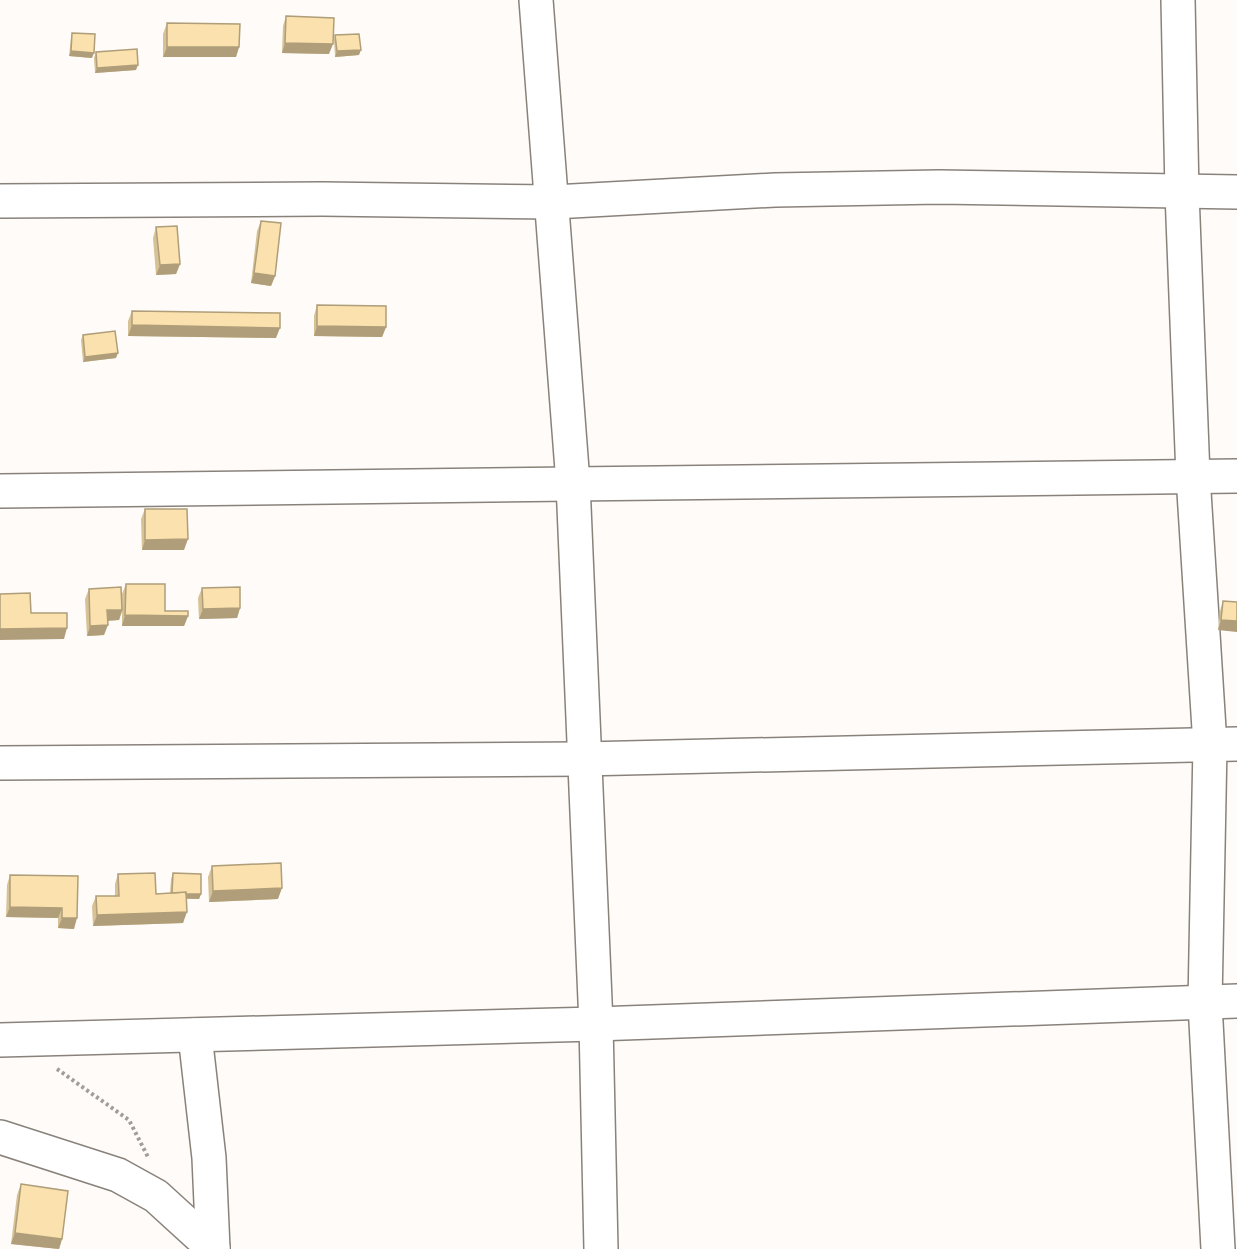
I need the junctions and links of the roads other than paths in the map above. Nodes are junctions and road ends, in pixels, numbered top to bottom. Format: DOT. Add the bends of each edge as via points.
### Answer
graph roads {
  1 [pos="536,0"];
  2 [pos="1178,0"];
  3 [pos="1237,192"];
  4 [pos="1182,193"];
  5 [pos="0,201"];
  6 [pos="554,202"];
  7 [pos="1192,476"];
  8 [pos="1237,476"];
  9 [pos="573,483"];
  10 [pos="0,491"];
  11 [pos="1223,744"];
  12 [pos="583,759"];
  13 [pos="0,764"];
  14 [pos="1221,1002"];
  15 [pos="596,1024"];
  16 [pos="195,1035"];
  17 [pos="0,1040"];
  18 [pos="0,1137"];
  19 [pos="213,1249"];
  20 [pos="602,1249"];
  21 [pos="1218,1249"];
  1 -- 6 [label="street"];
  2 -- 4 [label="street"];
  3 -- 4 [label="street"];
  4 -- 6 [label="street" via="927,188 775,190"];
  4 -- 7 [label="street"];
  5 -- 6 [label="street"];
  6 -- 9 [label="street"];
  7 -- 8 [label="street"];
  7 -- 9 [label="street"];
  7 -- 11 [label="street"];
  9 -- 10 [label="street"];
  9 -- 12 [label="street"];
  11 -- 12 [label="street"];
  11 -- 14 [label="street"];
  12 -- 13 [label="street"];
  12 -- 15 [label="street"];
  14 -- 15 [label="street"];
  14 -- 21 [label="street"];
  15 -- 16 [label="street"];
  15 -- 20 [label="street"];
  16 -- 17 [label="street"];
  16 -- 19 [label="street"];
  18 -- 19 [label="street" via="118,1175 156,1196"];
}
